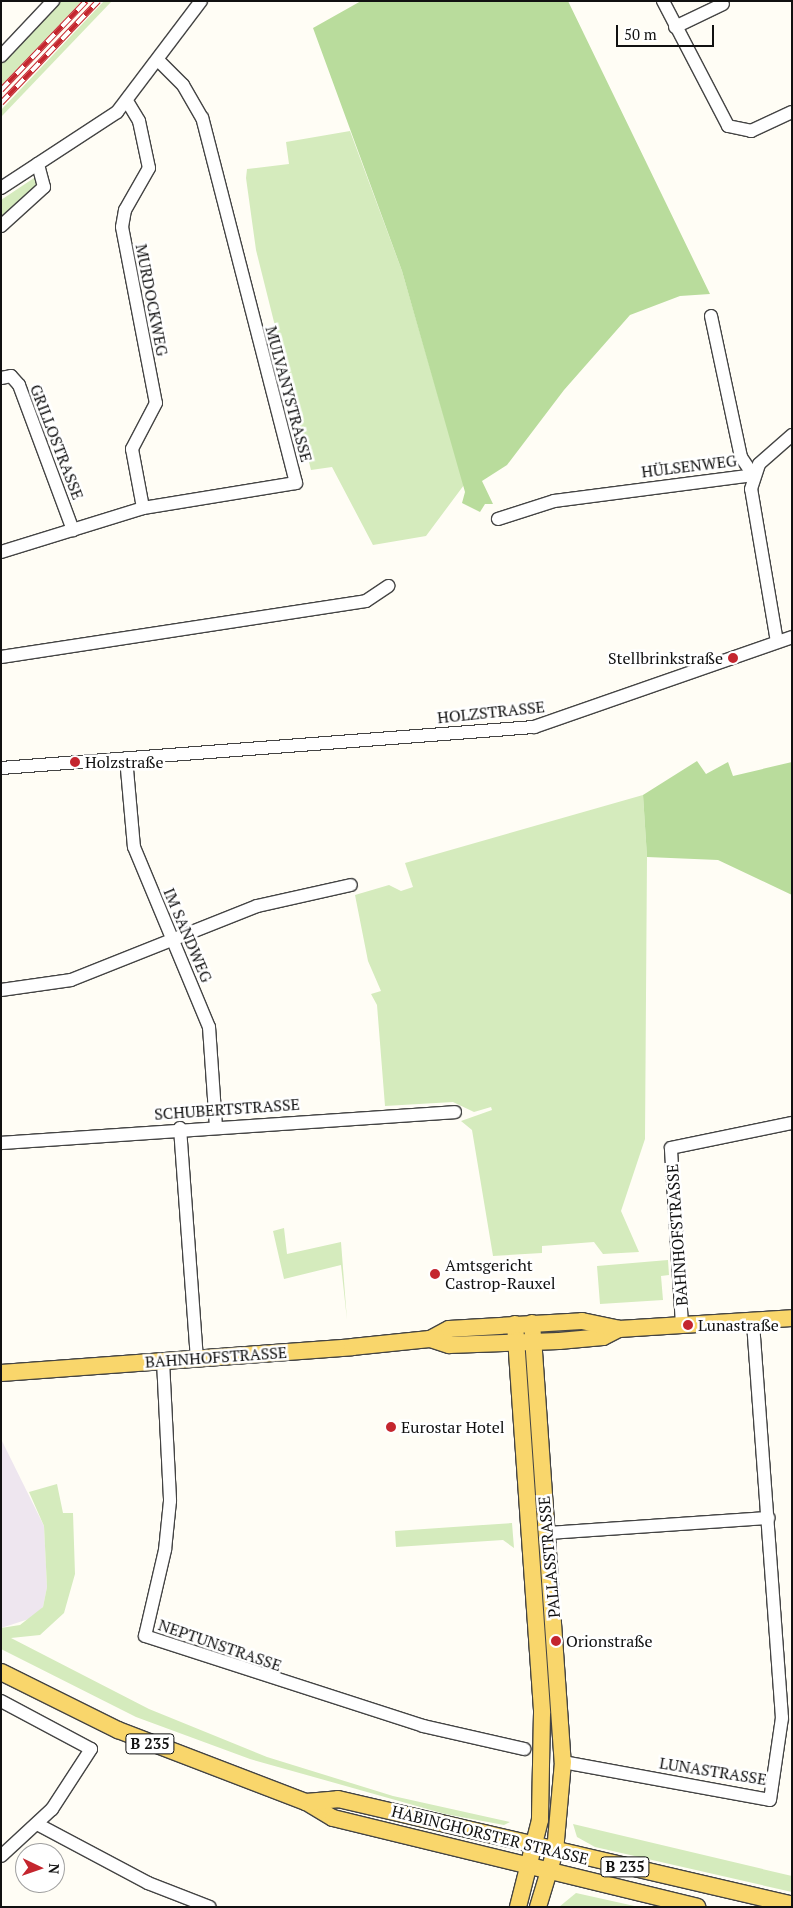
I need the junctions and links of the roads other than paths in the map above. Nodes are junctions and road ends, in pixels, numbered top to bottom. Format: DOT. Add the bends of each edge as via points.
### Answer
graph roads {
  1 [pos="53,1"];
  2 [pos="201,1"];
  3 [pos="662,1"];
  4 [pos="723,4"];
  5 [pos="675,27"];
  6 [pos="1,56"];
  7 [pos="158,61"];
  8 [pos="127,101"];
  9 [pos="792,112"];
  10 [pos="38,164"];
  11 [pos="1,188"];
  12 [pos="1,226"];
  13 [pos="711,316"];
  14 [pos="1,378"];
  15 [pos="792,435"];
  16 [pos="753,475"];
  17 [pos="143,508"];
  18 [pos="498,518"];
  19 [pos="73,530"];
  20 [pos="1,552"];
  21 [pos="388,586"];
  22 [pos="792,637"];
  23 [pos="777,642"];
  24 [pos="1,657"];
  25 [pos="126,758"];
  26 [pos="1,768"];
  27 [pos="351,885"];
  28 [pos="172,942"];
  29 [pos="1,990"];
  30 [pos="455,1112"];
  31 [pos="792,1123"];
  32 [pos="216,1126"];
  33 [pos="180,1128"];
  34 [pos="1,1143"];
  35 [pos="792,1318"];
  36 [pos="753,1320"];
  37 [pos="532,1323"];
  38 [pos="515,1324"];
  39 [pos="682,1326"];
  40 [pos="619,1329"];
  41 [pos="430,1339"];
  42 [pos="525,1342"];
  43 [pos="197,1359"];
  44 [pos="163,1361"];
  45 [pos="1,1373"];
  46 [pos="768,1518"];
  47 [pos="546,1533"];
  48 [pos="1,1672"];
  49 [pos="1,1701"];
  50 [pos="524,1749"];
  51 [pos="564,1762"];
  52 [pos="306,1802"];
  53 [pos="37,1824"];
  54 [pos="535,1844"];
  55 [pos="555,1850"];
  56 [pos="1,1856"];
  57 [pos="529,1868"];
  58 [pos="550,1872"];
  59 [pos="792,1905"];
  60 [pos="210,1907"];
  61 [pos="518,1907"];
  62 [pos="538,1907"];
  63 [pos="697,1907"];
  1 -- 6 [label="street"];
  2 -- 7 [label="street"];
  3 -- 5 [label="street"];
  4 -- 5 [label="street"];
  5 -- 9 [label="street" via="728,126 750,130"];
  7 -- 8 [label="street"];
  7 -- 17 [label="street, MULVANYSTRASSE" via="183,85 202,118 296,483"];
  8 -- 10 [label="street" via="107,120"];
  8 -- 17 [label="street, MURDOCKWEG" via="139,121 149,174 126,210 122,227 156,403 132,449"];
  10 -- 11 [label="street"];
  10 -- 12 [label="street" via="44,187"];
  13 -- 16 [label="street, HÜLSENWEG" via="741,456"];
  14 -- 19 [label="street, GRILLOSTRASSE" via="11,376 19,385"];
  15 -- 16 [label="street"];
  16 -- 18 [label="street, HÜLSENWEG" via="554,501"];
  16 -- 23 [label="street" via="751,489"];
  17 -- 19 [label="street, MULVANYSTRASSE"];
  19 -- 20 [label="street, MULVANYSTRASSE" via="30,547"];
  21 -- 24 [label="street" via="366,600"];
  22 -- 23 [label="street"];
  23 -- 25 [label="street, HOLZSTRASSE" via="534,727"];
  25 -- 26 [label="street, HOLZSTRASSE"];
  25 -- 28 [label="street, IM SANDWEG" via="134,847"];
  27 -- 28 [label="street" via="257,906"];
  28 -- 29 [label="street" via="71,980"];
  28 -- 32 [label="street, IM SANDWEG" via="209,1027"];
  30 -- 32 [label="street, SCHUBERTSTRASSE"];
  31 -- 39 [label="street, BAHNHOFSTRASSE" via="672,1148"];
  32 -- 33 [label="street, SCHUBERTSTRASSE"];
  33 -- 34 [label="street, SCHUBERTSTRASSE"];
  33 -- 43 [label="street"];
  35 -- 36 [label="main road, BAHNHOFSTRASSE"];
  36 -- 39 [label="main road, BAHNHOFSTRASSE"];
  36 -- 46 [label="street, LUNASTRASSE"];
  37 -- 38 [label="main road, BAHNHOFSTRASSE"];
  37 -- 40 [label="main road, BAHNHOFSTRASSE" via="582,1321"];
  37 -- 42 [label="main road, PALLASSTRASSE"];
  38 -- 41 [label="main road, BAHNHOFSTRASSE" via="449,1328"];
  38 -- 42 [label="main road, PALLASSTRASSE"];
  39 -- 40 [label="main road, BAHNHOFSTRASSE"];
  40 -- 42 [label="main road, BAHNHOFSTRASSE" via="603,1337"];
  41 -- 42 [label="main road, BAHNHOFSTRASSE" via="449,1345"];
  41 -- 43 [label="main road, BAHNHOFSTRASSE"];
  42 -- 47 [label="main road, PALLASSTRASSE"];
  42 -- 54 [label="main road, PALLASSTRASSE" via="541,1676 542,1787"];
  43 -- 44 [label="main road, BAHNHOFSTRASSE"];
  44 -- 45 [label="main road, BAHNHOFSTRASSE"];
  44 -- 50 [label="street, NEPTUNSTRASSE" via="170,1501 165,1550 145,1636 423,1726"];
  46 -- 47 [label="street"];
  46 -- 51 [label="street, LUNASTRASSE" via="782,1718 770,1800"];
  47 -- 51 [label="main road, PALLASSTRASSE"];
  48 -- 52 [label="main road, HABINGHORSTER STRASSE / B 235" via="118,1730"];
  49 -- 53 [label="street" via="91,1749"];
  51 -- 55 [label="main road, PALLASSTRASSE"];
  52 -- 54 [label="main road, HABINGHORSTER STRASSE / B 235" via="338,1799"];
  52 -- 57 [label="main road, HABINGHORSTER STRASSE / B 235" via="333,1818"];
  53 -- 56 [label="street"];
  53 -- 60 [label="street" via="148,1883"];
  54 -- 55 [label="main road, HABINGHORSTER STRASSE / B 235"];
  54 -- 57 [label="main road, PALLASSTRASSE"];
  55 -- 58 [label="main road, PALLASSTRASSE"];
  55 -- 59 [label="main road, HABINGHORSTER STRASSE / B 235"];
  57 -- 58 [label="main road, HABINGHORSTER STRASSE / B 235"];
  57 -- 61 [label="main road, PALLASSTRASSE"];
  58 -- 62 [label="main road, PALLASSTRASSE"];
  58 -- 63 [label="main road, HABINGHORSTER STRASSE / B 235"];
}
